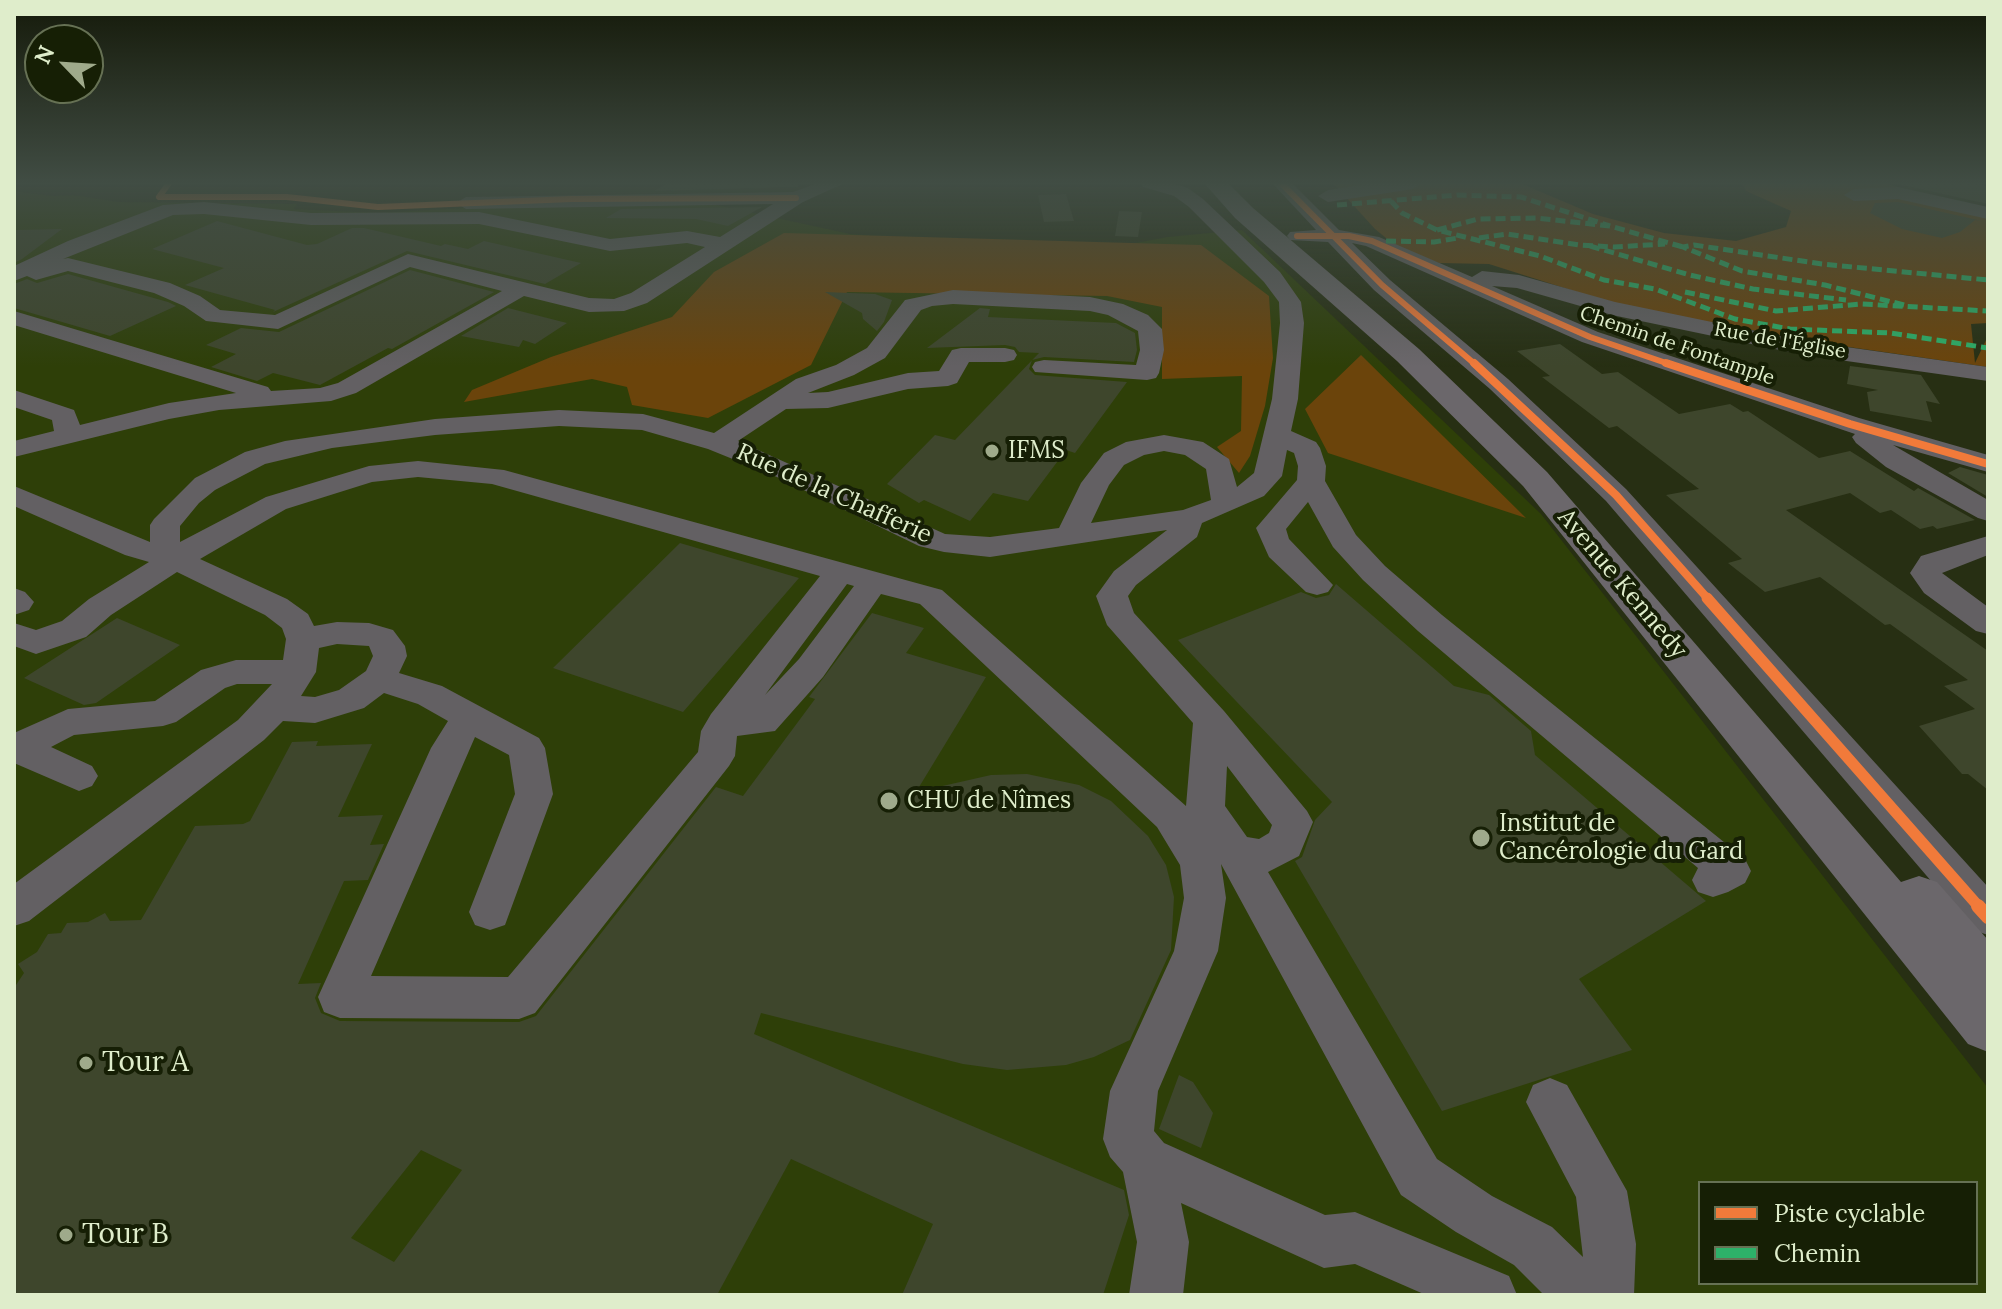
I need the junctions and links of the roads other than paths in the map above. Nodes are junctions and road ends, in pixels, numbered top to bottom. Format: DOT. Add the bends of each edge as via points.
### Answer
graph roads {
  1 [pos="79,244"];
  2 [pos="724,244"];
  3 [pos="1238,244"];
  4 [pos="1280,244"];
  5 [pos="1322,244"];
  6 [pos="1325,244"];
  7 [pos="1374,244"];
  8 [pos="1433,269"];
  9 [pos="14,274"];
  10 [pos="14,280"];
  11 [pos="521,289"];
  12 [pos="14,318"];
  13 [pos="1005,355"];
  14 [pos="1044,367"];
  15 [pos="1988,374"];
  16 [pos="14,398"];
  17 [pos="278,398"];
  18 [pos="779,403"];
  19 [pos="1850,424"];
  20 [pos="68,434"];
  21 [pos="1279,436"];
  22 [pos="718,443"];
  23 [pos="14,449"];
  24 [pos="1988,464"];
  25 [pos="1311,481"];
  26 [pos="14,495"];
  27 [pos="1226,504"];
  28 [pos="1988,512"];
  29 [pos="1188,518"];
  30 [pos="1071,534"];
  31 [pos="1988,545"];
  32 [pos="175,559"];
  33 [pos="857,576"];
  34 [pos="1317,585"];
  35 [pos="1988,623"];
  36 [pos="14,634"];
  37 [pos="301,655"];
  38 [pos="379,679"];
  39 [pos="275,707"];
  40 [pos="470,715"];
  41 [pos="1211,720"];
  42 [pos="16,748"];
  43 [pos="79,776"];
  44 [pos="1196,826"];
  45 [pos="1233,851"];
  46 [pos="1713,880"];
  47 [pos="14,908"];
  48 [pos="490,912"];
  49 [pos="1988,917"];
  50 [pos="1970,982"];
  51 [pos="1988,1027"];
  52 [pos="1550,1102"];
  53 [pos="1146,1161"];
  54 [pos="1156,1295"];
  55 [pos="1490,1295"];
  56 [pos="1582,1295"];
  57 [pos="1607,1295"];
  1 -- 9 [label="street"];
  2 -- 11 [label="street" via="639,298 616,306"];
  3 -- 21 [label="street" via="1290,302"];
  4 -- 50 [label="main road, Avenue Kennedy" via="1408,355 1535,479"];
  5 -- 50 [label="main road, Avenue Kennedy" via="1555,477"];
  6 -- 49 [label="street" via="1499,384 1616,495"];
  7 -- 8 [label="street, Chemin de Fontample"];
  8 -- 15 [label="street, Rue de l'Église" via="1519,282 1612,308 1804,348"];
  8 -- 19 [label="street, Chemin de Fontample" via="1590,337"];
  10 -- 11 [label="street" via="68,264 162,288 214,316 278,322 408,260"];
  11 -- 17 [label="street" via="347,388 322,396"];
  12 -- 17 [label="street"];
  13 -- 18 [label="street" via="961,355 948,378 908,381 828,400"];
  14 -- 18 [label="street" via="1147,373 1150,329 1115,309 1090,304 929,300 913,305 876,353 805,384"];
  16 -- 20 [label="street" via="65,416"];
  17 -- 20 [label="street" via="219,402"];
  18 -- 22 [label="street"];
  19 -- 24 [label="street, Chemin de Fontample"];
  19 -- 28 [label="street" via="1896,461"];
  20 -- 23 [label="street"];
  21 -- 25 [label="street" via="1306,448"];
  21 -- 27 [label="street" via="1268,476"];
  22 -- 30 [label="street, Rue de la Chafferie" via="944,543 990,547"];
  22 -- 32 [label="street, Rue de la Chafferie" via="643,422 587,418 435,427 285,449 228,471 189,497 165,525 165,542"];
  25 -- 34 [label="street" via="1271,528 1280,550"];
  25 -- 46 [label="street" via="1344,540 1374,573 1731,871"];
  26 -- 32 [label="street" via="136,548"];
  27 -- 29 [label="street, Rue de la Chafferie"];
  27 -- 30 [label="street" via="1219,465 1193,448 1142,446 1114,459 1095,483"];
  29 -- 30 [label="street, Rue de la Chafferie"];
  29 -- 41 [label="street" via="1186,530 1125,578 1112,596 1119,617"];
  31 -- 35 [label="street" via="1932,563 1926,573 1935,586"];
  32 -- 33 [label="street" via="276,503 369,474 418,469 494,476"];
  32 -- 36 [label="street" via="74,629 36,642"];
  32 -- 37 [label="street" via="276,607 296,622"];
  33 -- 40 [label="street" via="724,723 716,756 519,998 340,997 450,748"];
  33 -- 44 [label="street" via="931,597 1171,816"];
  37 -- 38 [label="street" via="354,632 381,638 390,656"];
  37 -- 39 [label="street"];
  37 -- 42 [label="street" via="213,679 163,713 68,722"];
  38 -- 39 [label="street" via="333,706 298,711"];
  38 -- 40 [label="street"];
  39 -- 47 [label="street" via="203,768"];
  40 -- 48 [label="street" via="526,748 534,794"];
  41 -- 44 [label="street"];
  41 -- 45 [label="street" via="1293,822 1285,844 1263,857"];
  42 -- 43 [label="street"];
  44 -- 45 [label="street" via="1222,830"];
  44 -- 53 [label="street" via="1205,898 1196,951 1134,1091 1128,1139"];
  45 -- 56 [label="street" via="1419,1177 1533,1246"];
  50 -- 51 [label="main road, Avenue Kennedy"];
  52 -- 57 [label="street" via="1601,1191 1610,1244"];
  53 -- 54 [label="street" via="1163,1242"];
  53 -- 55 [label="street" via="1324,1242 1355,1238"];
}
